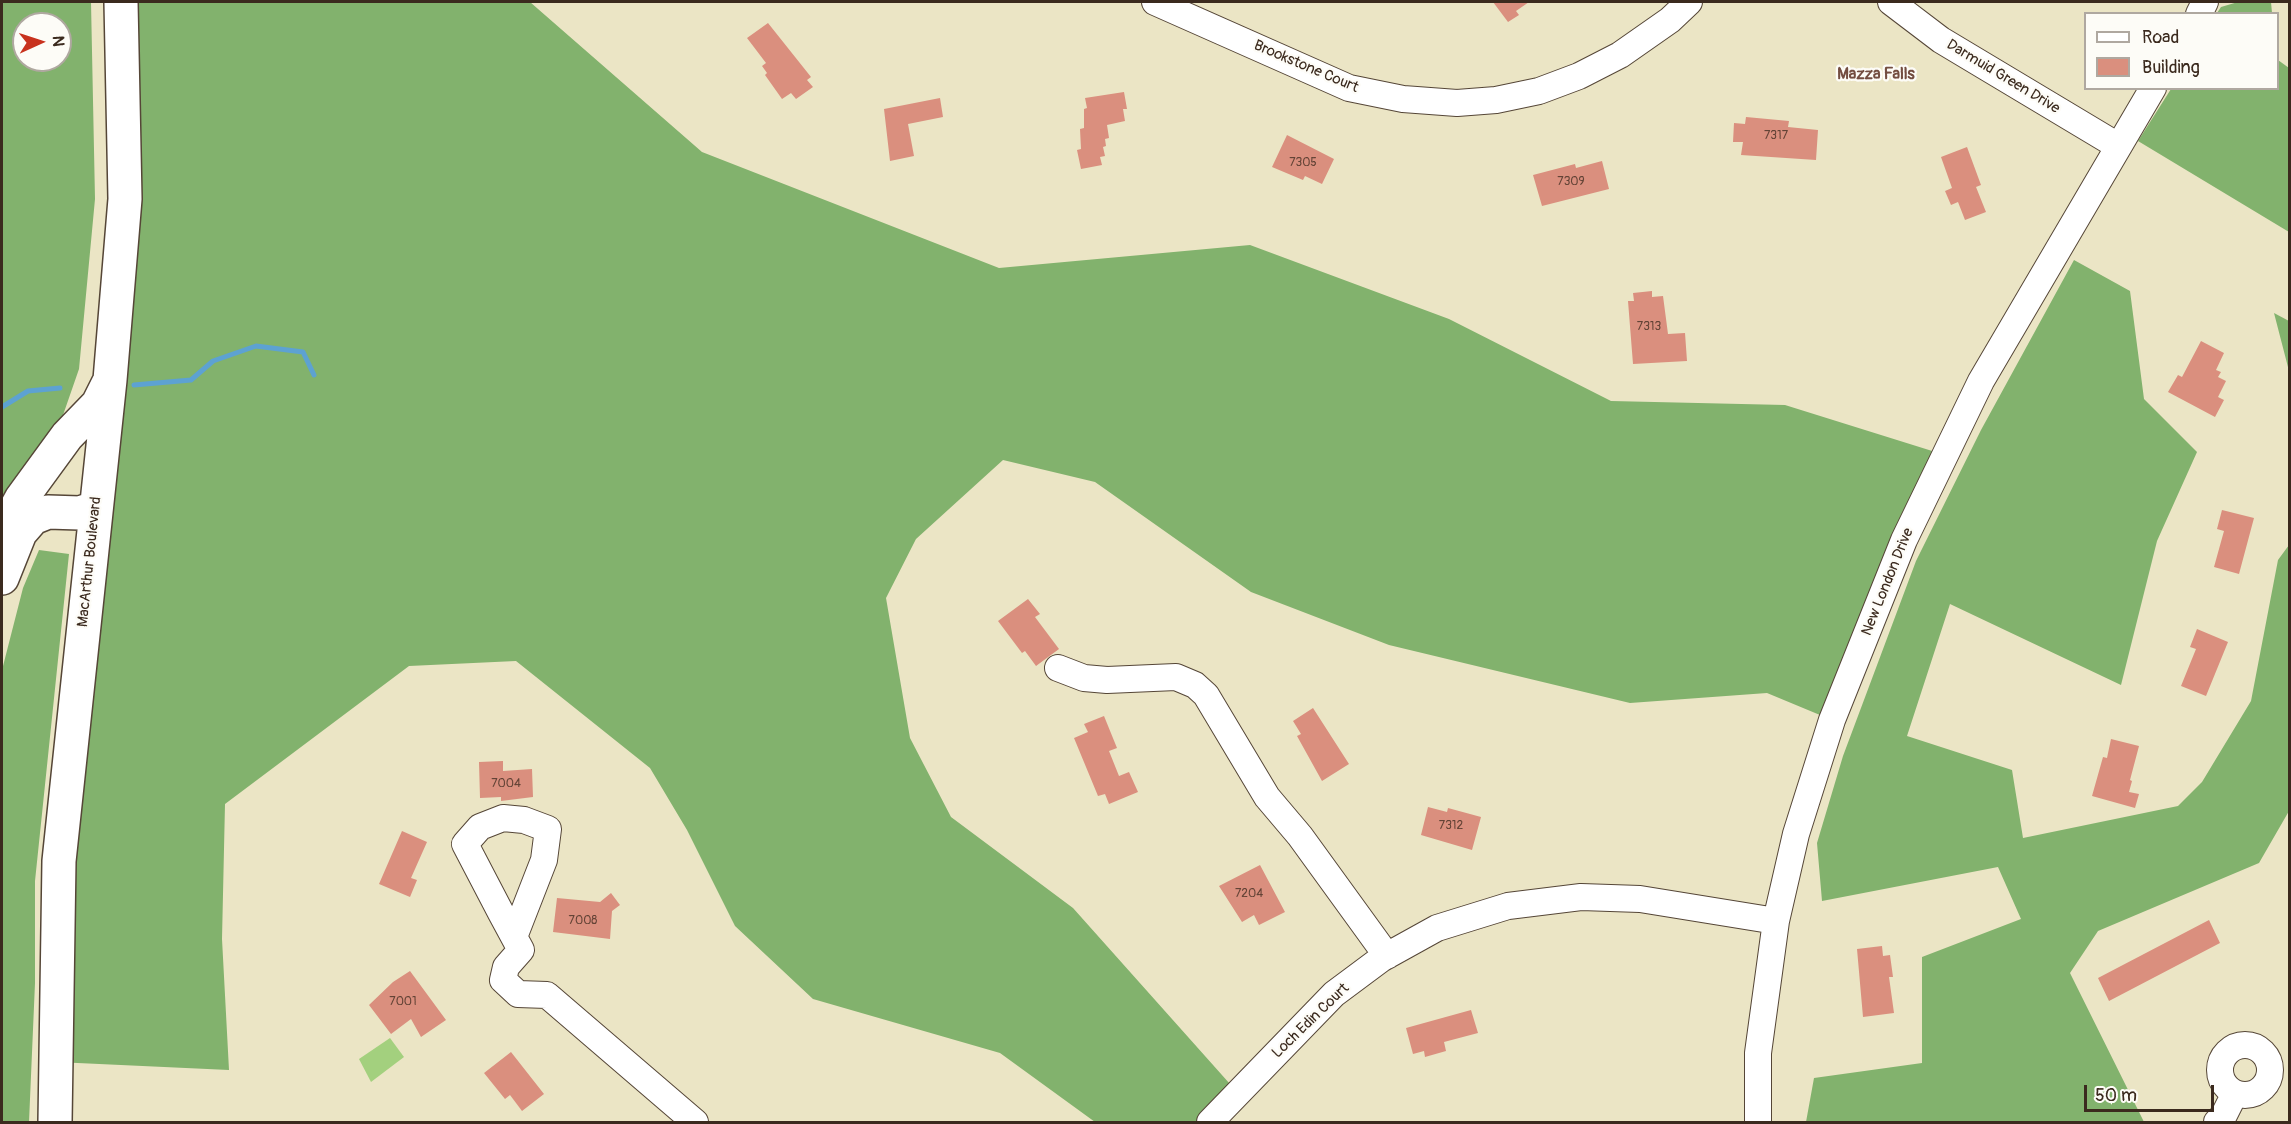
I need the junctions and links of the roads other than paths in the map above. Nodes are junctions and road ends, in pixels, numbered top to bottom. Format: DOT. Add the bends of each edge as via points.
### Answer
graph roads {
  1 [pos="121,2"];
  2 [pos="1155,2"];
  3 [pos="1689,2"];
  4 [pos="1891,2"];
  5 [pos="2152,90"];
  6 [pos="2118,146"];
  7 [pos="110,380"];
  8 [pos="95,508"];
  9 [pos="7,525"];
  10 [pos="2,578"];
  11 [pos="1058,668"];
  12 [pos="1776,921"];
  13 [pos="514,937"];
  14 [pos="1387,956"];
  15 [pos="2235,1093"];
  16 [pos="55,1122"];
  17 [pos="695,1122"];
  18 [pos="1210,1122"];
  19 [pos="1758,1122"];
  20 [pos="2217,1122"];
  1 -- 7 [label="main road, MacArthur Boulevard" via="125,200"];
  2 -- 3 [label="street, Brookstone Court" via="1349,88 1456,104 1539,91 1579,76 1620,55"];
  4 -- 6 [label="street, Darmuid Green Drive" via="1941,40"];
  5 -- 6 [label="street, New London Drive"];
  6 -- 12 [label="street, New London Drive" via="2098,187 1982,381 1904,540 1832,720 1796,834"];
  7 -- 8 [label="main road, MacArthur Boulevard"];
  7 -- 9 [label="main road" via="98,404 67,436"];
  8 -- 9 [label="main road" via="80,497 48,496 36,499"];
  8 -- 10 [label="main road" via="80,513 48,512 33,518 20,532"];
  8 -- 16 [label="main road, MacArthur Boulevard" via="59,861"];
  11 -- 14 [label="street" via="1107,681 1176,677 1195,685 1206,695 1267,797"];
  12 -- 14 [label="street, Loch Edin Court" via="1640,899 1581,897 1508,906 1437,928"];
  12 -- 19 [label="street, New London Drive" via="1758,1053"];
  13 -- 17 [label="street" via="521,950 506,967 504,980 518,994 547,995"];
  14 -- 18 [label="street, Loch Edin Court" via="1334,994"];
  15 -- 20 [label="street"];
}
